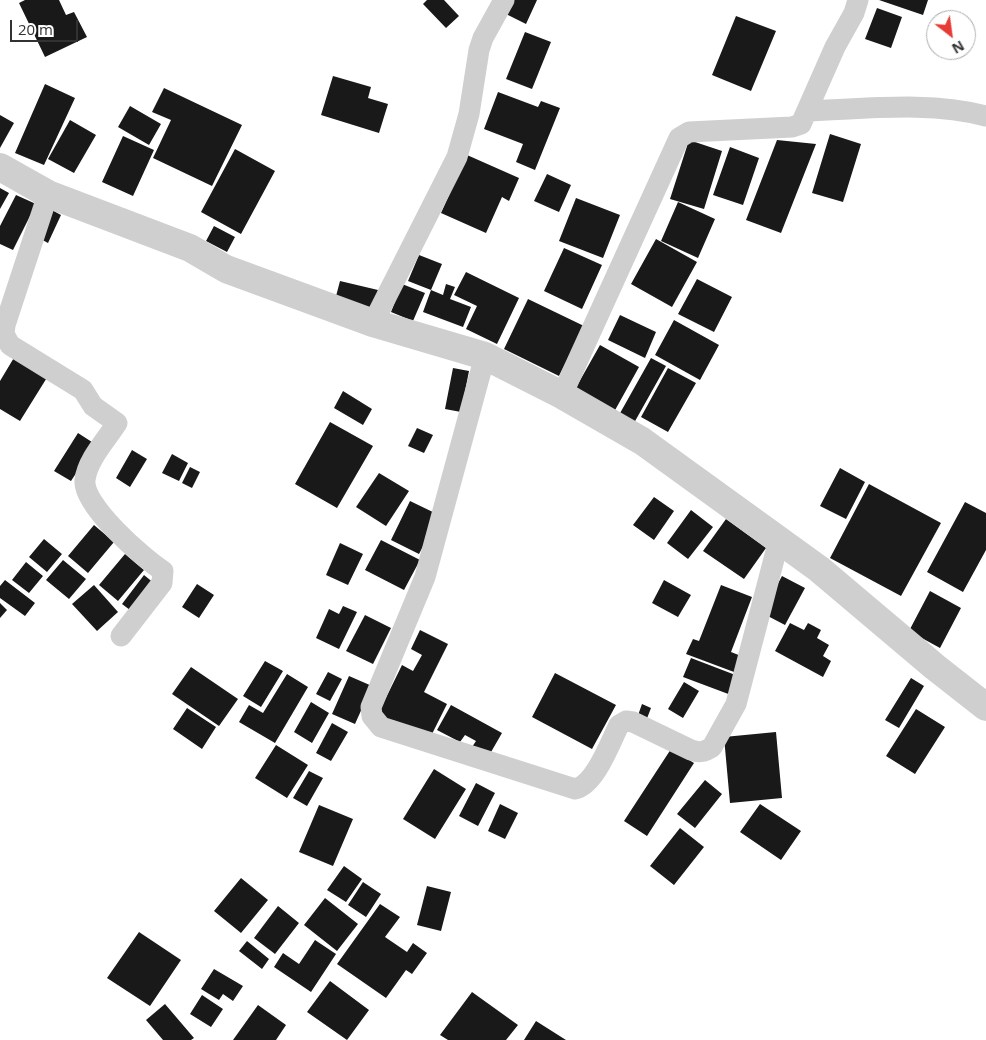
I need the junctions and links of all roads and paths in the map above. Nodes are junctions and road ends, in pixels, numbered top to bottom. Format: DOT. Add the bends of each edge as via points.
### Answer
graph roads {
  1 [pos="504,0"];
  2 [pos="858,0"];
  3 [pos="808,110"];
  4 [pos="986,116"];
  5 [pos="0,167"];
  6 [pos="48,194"];
  7 [pos="373,323"];
  8 [pos="485,356"];
  9 [pos="562,395"];
  10 [pos="779,540"];
  11 [pos="121,636"];
  12 [pos="986,707"];
  1 -- 7 [label="street" via="479,50 469,114 458,156"];
  2 -- 3 [label="street"];
  3 -- 4 [label="street" via="963,110"];
  3 -- 9 [label="street" via="801,124 792,128 689,132 679,138"];
  5 -- 6 [label="street"];
  6 -- 7 [label="street" via="190,248 226,269"];
  6 -- 11 [label="street" via="4,325 4,334 10,345 83,390 93,406 117,423 92,462 85,481 93,504 143,558 163,571 162,583"];
  7 -- 8 [label="street"];
  8 -- 9 [label="street"];
  8 -- 10 [label="street" via="425,577 371,706 372,716 380,728 575,790 582,788 591,778 619,725 626,722 633,722 699,753 705,751 712,747 736,704"];
  9 -- 10 [label="street" via="642,441"];
  10 -- 12 [label="street"];
}
